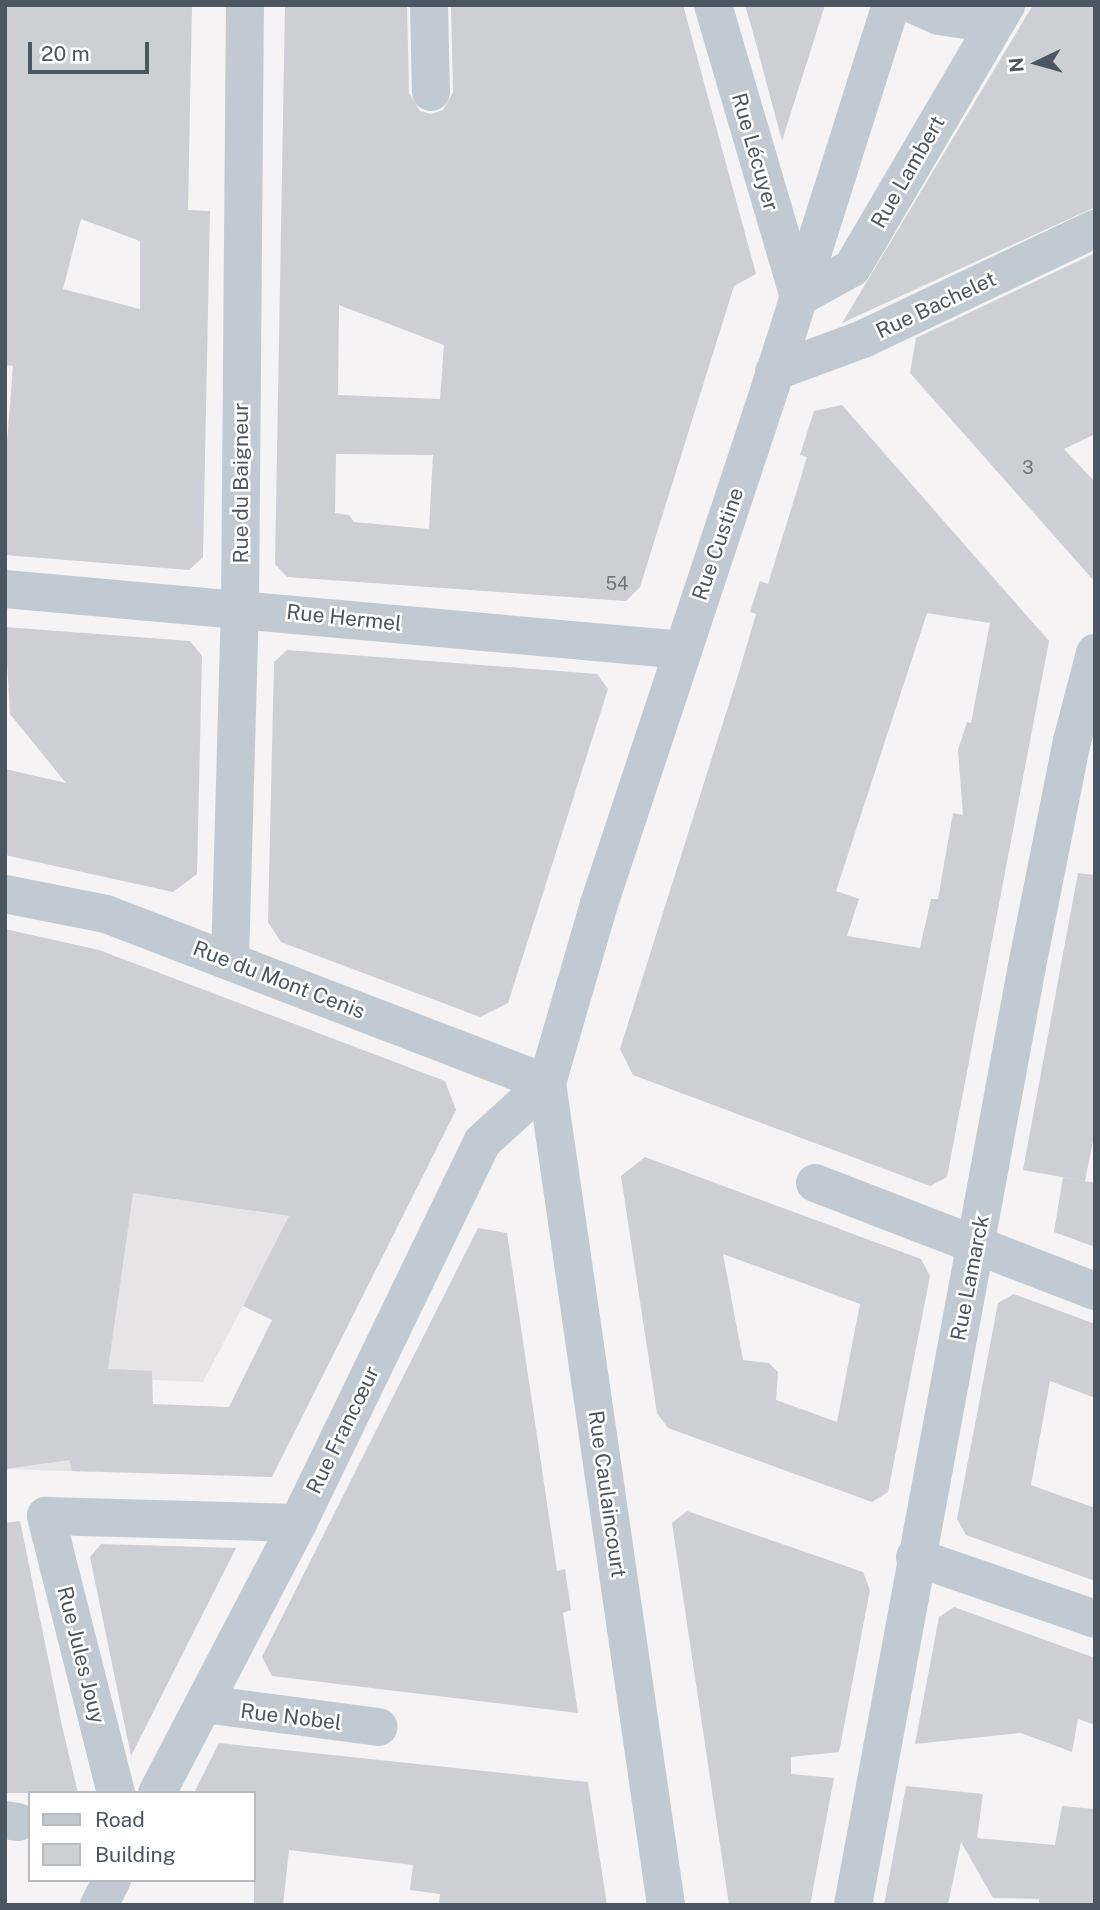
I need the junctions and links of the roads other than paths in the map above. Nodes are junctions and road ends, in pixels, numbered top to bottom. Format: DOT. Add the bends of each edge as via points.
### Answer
graph roads {
  1 [pos="245,5"];
  2 [pos="429,5"];
  3 [pos="713,5"];
  4 [pos="891,5"];
  5 [pos="914,5"];
  6 [pos="1000,15"];
  7 [pos="431,92"];
  8 [pos="1095,229"];
  9 [pos="799,297"];
  10 [pos="774,372"];
  11 [pos="5,589"];
  12 [pos="240,609"];
  13 [pos="683,650"];
  14 [pos="1095,653"];
  15 [pos="5,894"];
  16 [pos="230,961"];
  17 [pos="547,1083"];
  18 [pos="815,1183"];
  19 [pos="977,1247"];
  20 [pos="1095,1291"];
  21 [pos="298,1523"];
  22 [pos="915,1557"];
  23 [pos="1095,1619"];
  24 [pos="204,1704"];
  25 [pos="379,1727"];
  26 [pos="115,1791"];
  27 [pos="158,1791"];
  28 [pos="111,1882"];
  29 [pos="99,1905"];
  30 [pos="666,1905"];
  31 [pos="852,1905"];
  1 -- 12 [label="street, Rue du Baigneur"];
  2 -- 7 [label="street"];
  3 -- 9 [label="street, Rue Lécuyer"];
  4 -- 9 [label="street, Rue Custine"];
  5 -- 6 [label="street, Rue Lambert" via="939,16"];
  6 -- 9 [label="street, Rue Lambert" via="852,268"];
  8 -- 10 [label="street, Rue Bachelet" via="863,339"];
  9 -- 10 [label="street, Rue Custine"];
  10 -- 13 [label="street, Rue Custine"];
  11 -- 12 [label="street, Rue Hermel"];
  12 -- 13 [label="street, Rue Hermel"];
  12 -- 16 [label="street, Rue du Baigneur"];
  13 -- 17 [label="street, Rue Custine" via="599,904"];
  14 -- 19 [label="street, Rue Lamarck" via="1056,820"];
  15 -- 16 [label="street, Rue du Mont Cenis" via="106,914"];
  16 -- 17 [label="street, Rue du Mont Cenis"];
  17 -- 21 [label="street, Rue Francœur" via="482,1142"];
  17 -- 30 [label="street, Rue Caulaincourt"];
  18 -- 19 [label="street"];
  19 -- 20 [label="street"];
  19 -- 22 [label="street, Rue Lamarck"];
  21 -- 24 [label="street, Rue Francœur"];
  21 -- 26 [label="street, Rue Jules Jouy" via="46,1516"];
  22 -- 23 [label="street"];
  22 -- 31 [label="street, Rue Lamarck"];
  24 -- 25 [label="street, Rue Nobel"];
  24 -- 27 [label="street, Rue Francœur"];
  28 -- 29 [label="street"];
}
